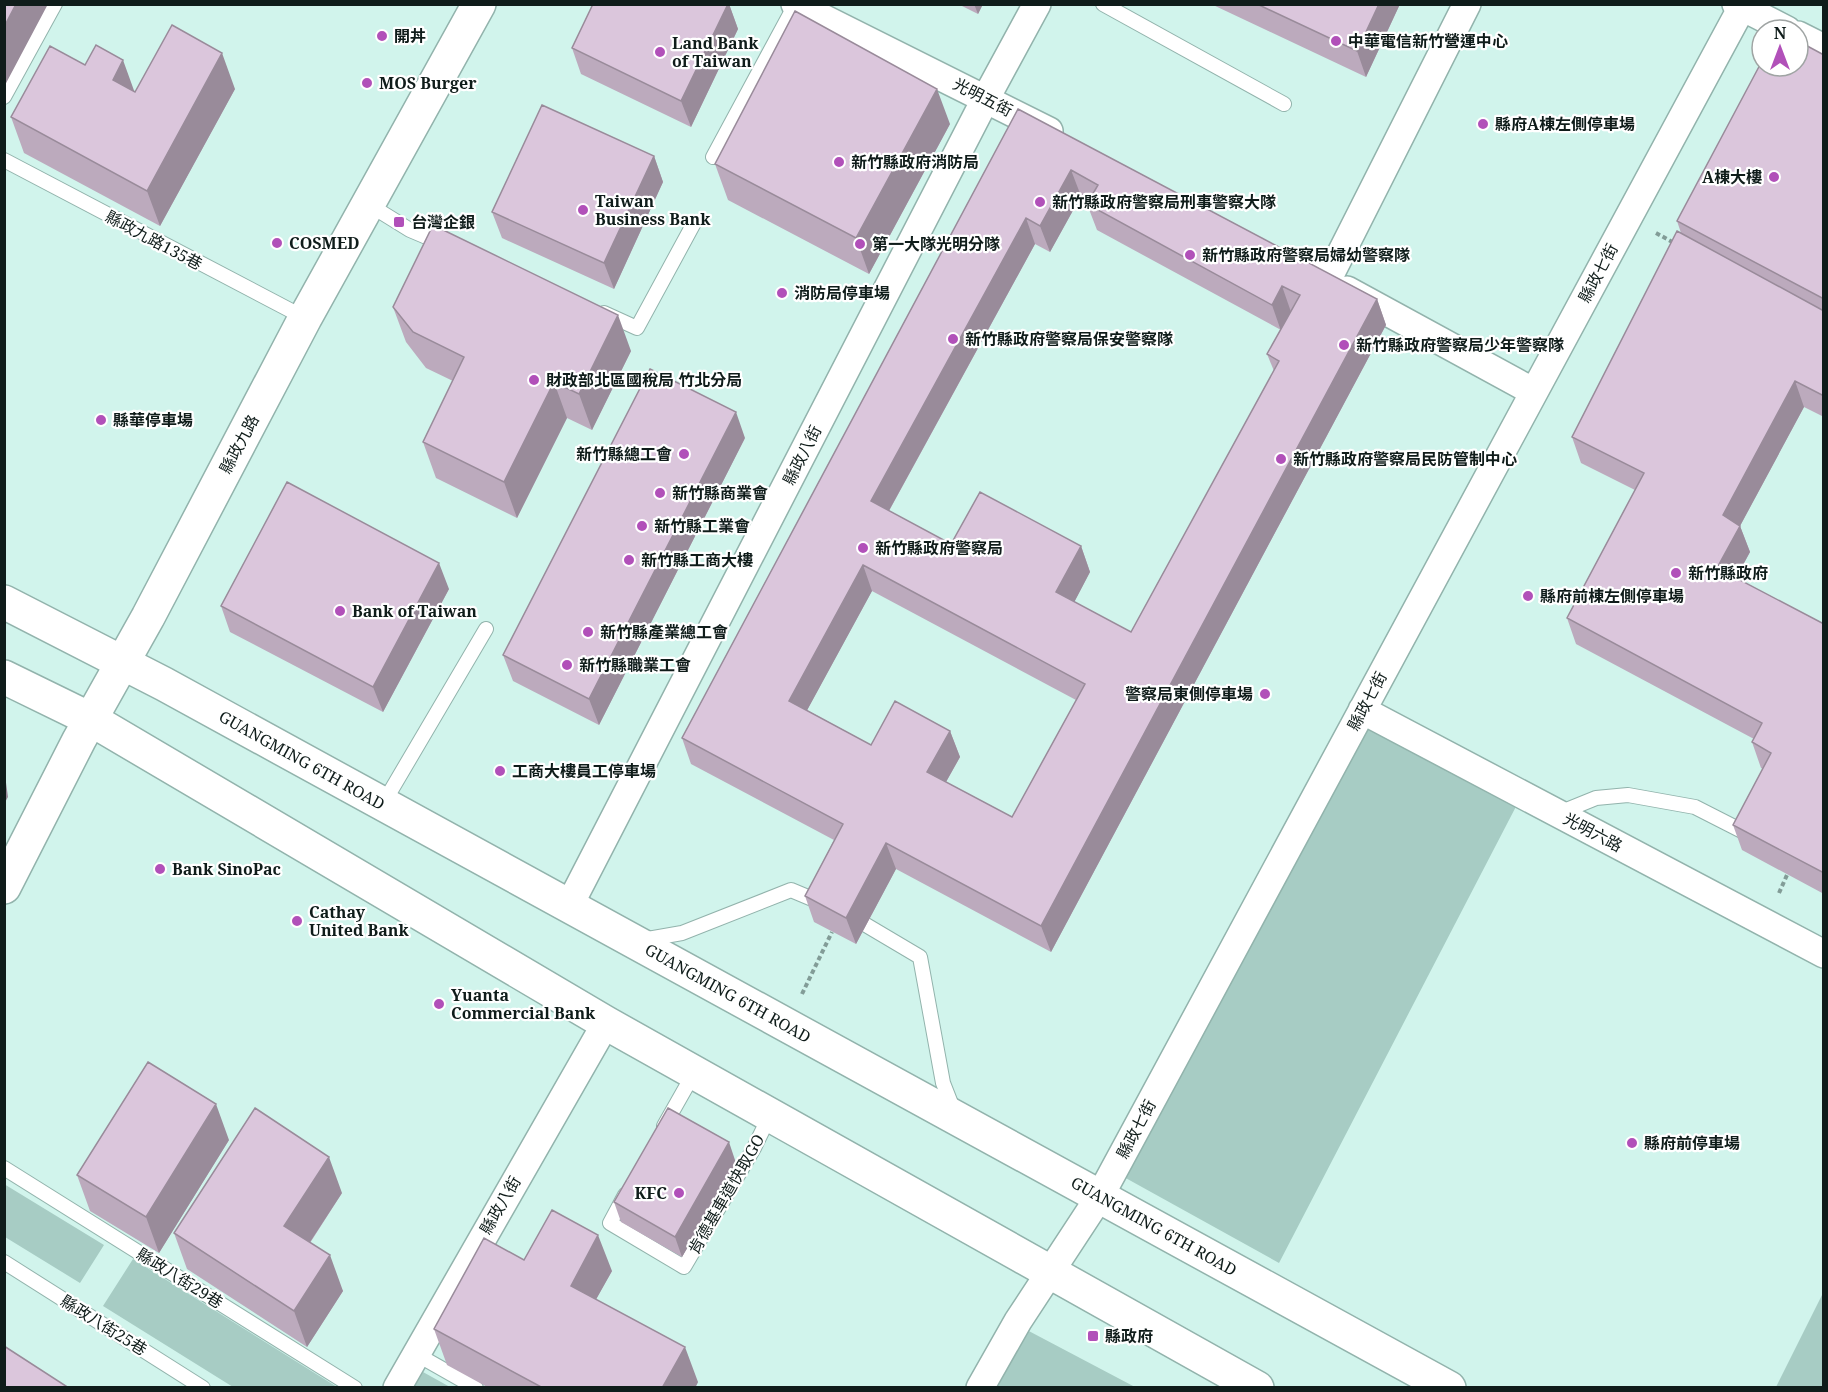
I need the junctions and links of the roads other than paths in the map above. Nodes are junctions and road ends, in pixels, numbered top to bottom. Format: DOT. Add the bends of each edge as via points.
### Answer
graph roads {
  1 [pos="55,4"];
  2 [pos="479,4"];
  3 [pos="1037,4"];
  4 [pos="1103,4"];
  5 [pos="1467,4"];
  6 [pos="795,5"];
  7 [pos="1739,6"];
  8 [pos="1763,18"];
  9 [pos="1810,41"];
  10 [pos="1824,48"];
  11 [pos="4,97"];
  12 [pos="986,98"];
  13 [pos="1284,104"];
  14 [pos="1074,145"];
  15 [pos="713,157"];
  16 [pos="4,160"];
  17 [pos="368,204"];
  18 [pos="694,223"];
  19 [pos="460,251"];
  20 [pos="1275,251"];
  21 [pos="1328,279"];
  22 [pos="596,309"];
  23 [pos="304,318"];
  24 [pos="1534,392"];
  25 [pos="4,603"];
  26 [pos="486,629"];
  27 [pos="123,662"];
  28 [pos="4,677"];
  29 [pos="1362,710"];
  30 [pos="92,720"];
  31 [pos="383,804"];
  32 [pos="1558,814"];
  33 [pos="1750,835"];
  34 [pos="4,887"];
  35 [pos="824,904"];
  36 [pos="569,906"];
  37 [pos="866,924"];
  38 [pos="633,941"];
  39 [pos="1824,954"];
  40 [pos="606,1023"];
  41 [pos="694,1073"];
  42 [pos="770,1115"];
  43 [pos="957,1118"];
  44 [pos="659,1135"];
  45 [pos="4,1168"];
  46 [pos="632,1184"];
  47 [pos="1100,1196"];
  48 [pos="4,1262"];
  49 [pos="1050,1273"];
  50 [pos="416,1354"];
  51 [pos="203,1388"];
  52 [pos="355,1388"];
  53 [pos="397,1388"];
  54 [pos="476,1388"];
  55 [pos="980,1388"];
  56 [pos="1257,1388"];
  57 [pos="1449,1388"];
  1 -- 11 [label="lane"];
  2 -- 17 [label="main road, 縣政九路"];
  3 -- 12 [label="street, 縣政八街"];
  4 -- 13 [label="lane"];
  5 -- 21 [label="street"];
  6 -- 12 [label="street, 光明五街"];
  6 -- 15 [label="lane"];
  7 -- 8 [label="street"];
  7 -- 24 [label="street, 縣政七街"];
  9 -- 10 [label="street"];
  12 -- 14 [label="street, 光明五街"];
  12 -- 36 [label="street, 縣政八街"];
  16 -- 23 [label="lane, 縣政九路135巷"];
  17 -- 19 [label="lane" via="410,230"];
  17 -- 23 [label="main road, 縣政九路"];
  18 -- 22 [label="lane" via="638,328"];
  20 -- 21 [label="street"];
  21 -- 24 [label="street"];
  23 -- 27 [label="main road, 縣政九路"];
  24 -- 29 [label="street, 縣政七街"];
  25 -- 27 [label="main road, GUANGMING 6TH ROAD"];
  26 -- 31 [label="lane"];
  27 -- 30 [label="main road, 縣政九路"];
  27 -- 31 [label="main road, GUANGMING 6TH ROAD"];
  28 -- 30 [label="main road"];
  29 -- 32 [label="street, 光明六路"];
  29 -- 47 [label="street, 縣政七街"];
  30 -- 34 [label="main road, 縣政九路"];
  30 -- 40 [label="main road"];
  31 -- 36 [label="main road, GUANGMING 6TH ROAD"];
  32 -- 33 [label="lane" via="1596,798 1628,795 1695,807"];
  32 -- 39 [label="street, 光明六路"];
  35 -- 38 [label="lane" via="791,890 682,933"];
  36 -- 38 [label="main road, GUANGMING 6TH ROAD"];
  37 -- 43 [label="lane" via="920,957 943,1083"];
  38 -- 43 [label="main road, GUANGMING 6TH ROAD"];
  40 -- 41 [label="main road"];
  40 -- 50 [label="street, 縣政八街"];
  41 -- 42 [label="main road"];
  41 -- 44 [label="lane"];
  42 -- 46 [label="lane, 肯德基車道快取GO" via="684,1267 610,1223"];
  42 -- 49 [label="main road"];
  43 -- 47 [label="main road, GUANGMING 6TH ROAD"];
  45 -- 52 [label="lane, 縣政八街29巷"];
  47 -- 49 [label="street, 縣政七街"];
  47 -- 57 [label="main road, GUANGMING 6TH ROAD"];
  48 -- 51 [label="lane, 縣政八街25巷"];
  49 -- 55 [label="street, 縣政七街"];
  49 -- 56 [label="main road"];
  50 -- 53 [label="street, 縣政八街"];
  50 -- 54 [label="lane"];
}
